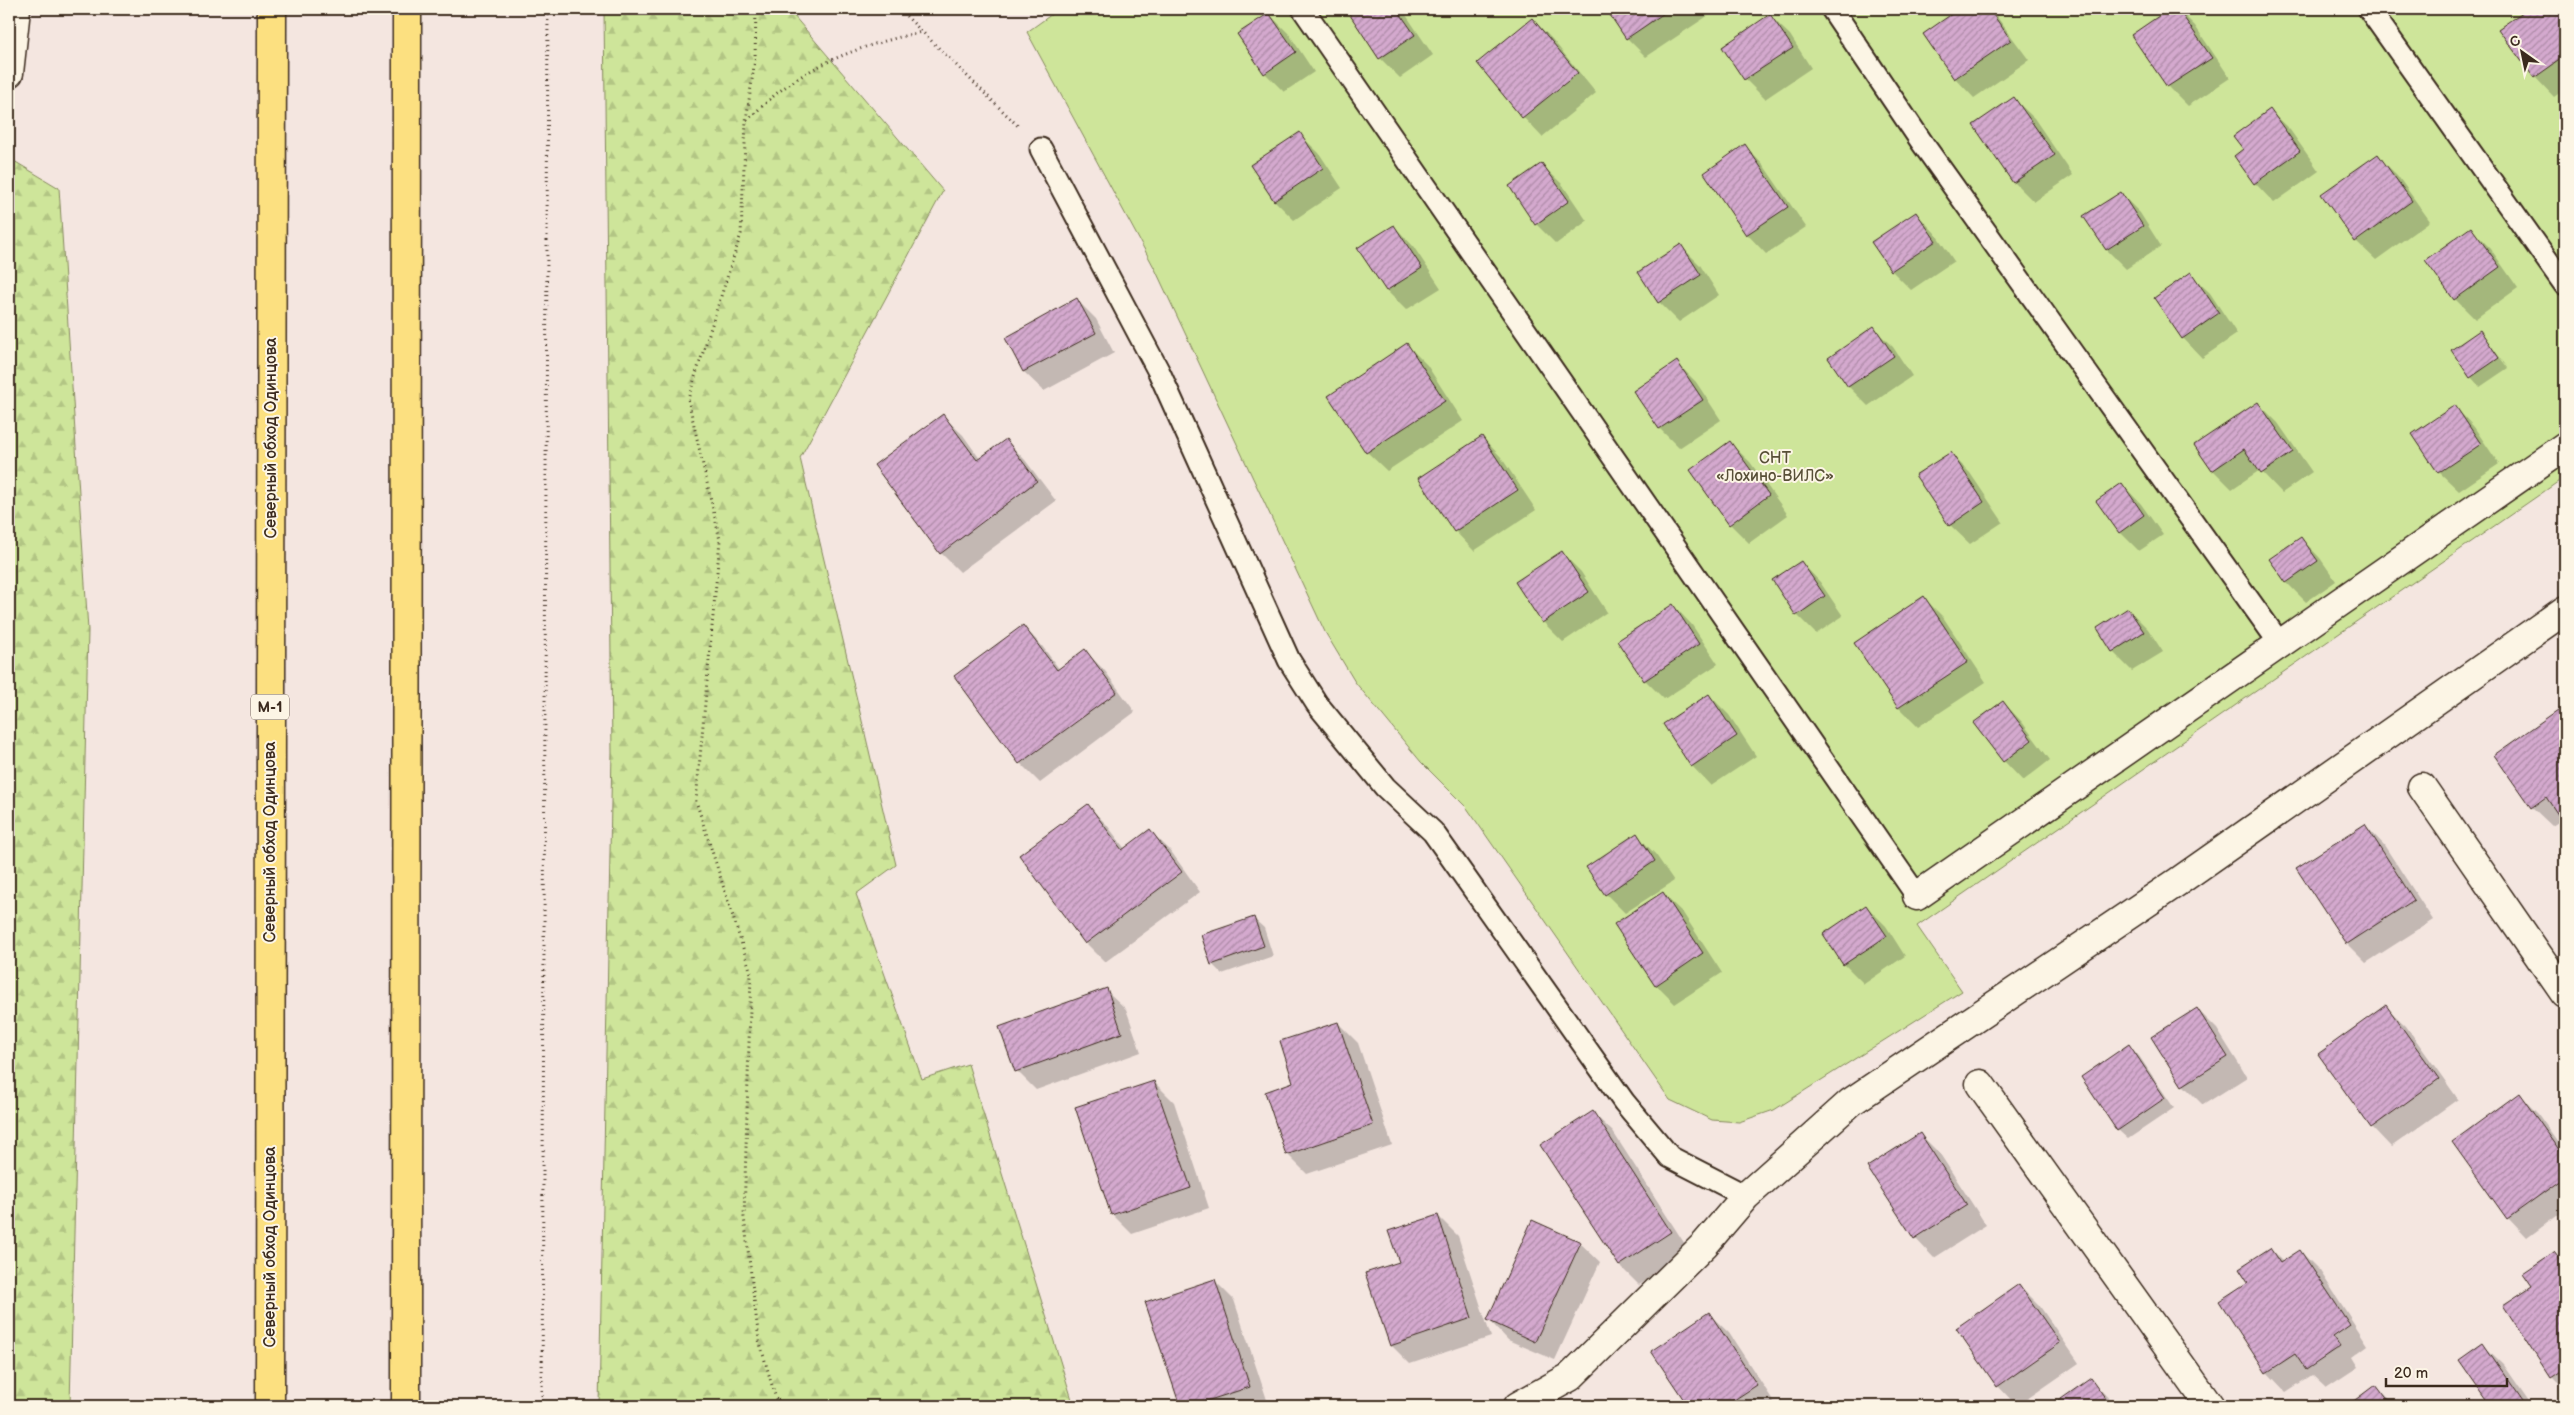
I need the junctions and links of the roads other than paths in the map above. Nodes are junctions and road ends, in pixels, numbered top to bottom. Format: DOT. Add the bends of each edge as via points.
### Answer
graph roads {
  1 [pos="16,9"];
  2 [pos="272,9"];
  3 [pos="407,9"];
  4 [pos="1303,9"];
  5 [pos="1832,9"];
  6 [pos="2369,9"];
  7 [pos="9,73"];
  8 [pos="1041,149"];
  9 [pos="2565,285"];
  10 [pos="2565,446"];
  11 [pos="2565,610"];
  12 [pos="2281,645"];
  13 [pos="2422,787"];
  14 [pos="1917,896"];
  15 [pos="2565,994"];
  16 [pos="1980,1084"];
  17 [pos="1746,1196"];
  18 [pos="270,1406"];
  19 [pos="406,1406"];
  20 [pos="1518,1406"];
  21 [pos="2210,1406"];
  1 -- 7 [label="street"];
  2 -- 18 [label="highway, Северный обход Одинцова / М-1"];
  3 -- 19 [label="highway"];
  4 -- 14 [label="lane"];
  5 -- 12 [label="lane" via="1923,144"];
  6 -- 9 [label="lane"];
  8 -- 17 [label="lane" via="1159,372 1289,660 1317,704 1385,787 1433,832 1624,1102 1670,1157"];
  10 -- 12 [label="street"];
  11 -- 17 [label="street" via="2179,881 1851,1102"];
  12 -- 14 [label="street"];
  13 -- 15 [label="street"];
  16 -- 21 [label="street"];
  17 -- 20 [label="street" via="1705,1244 1570,1377"];
}
